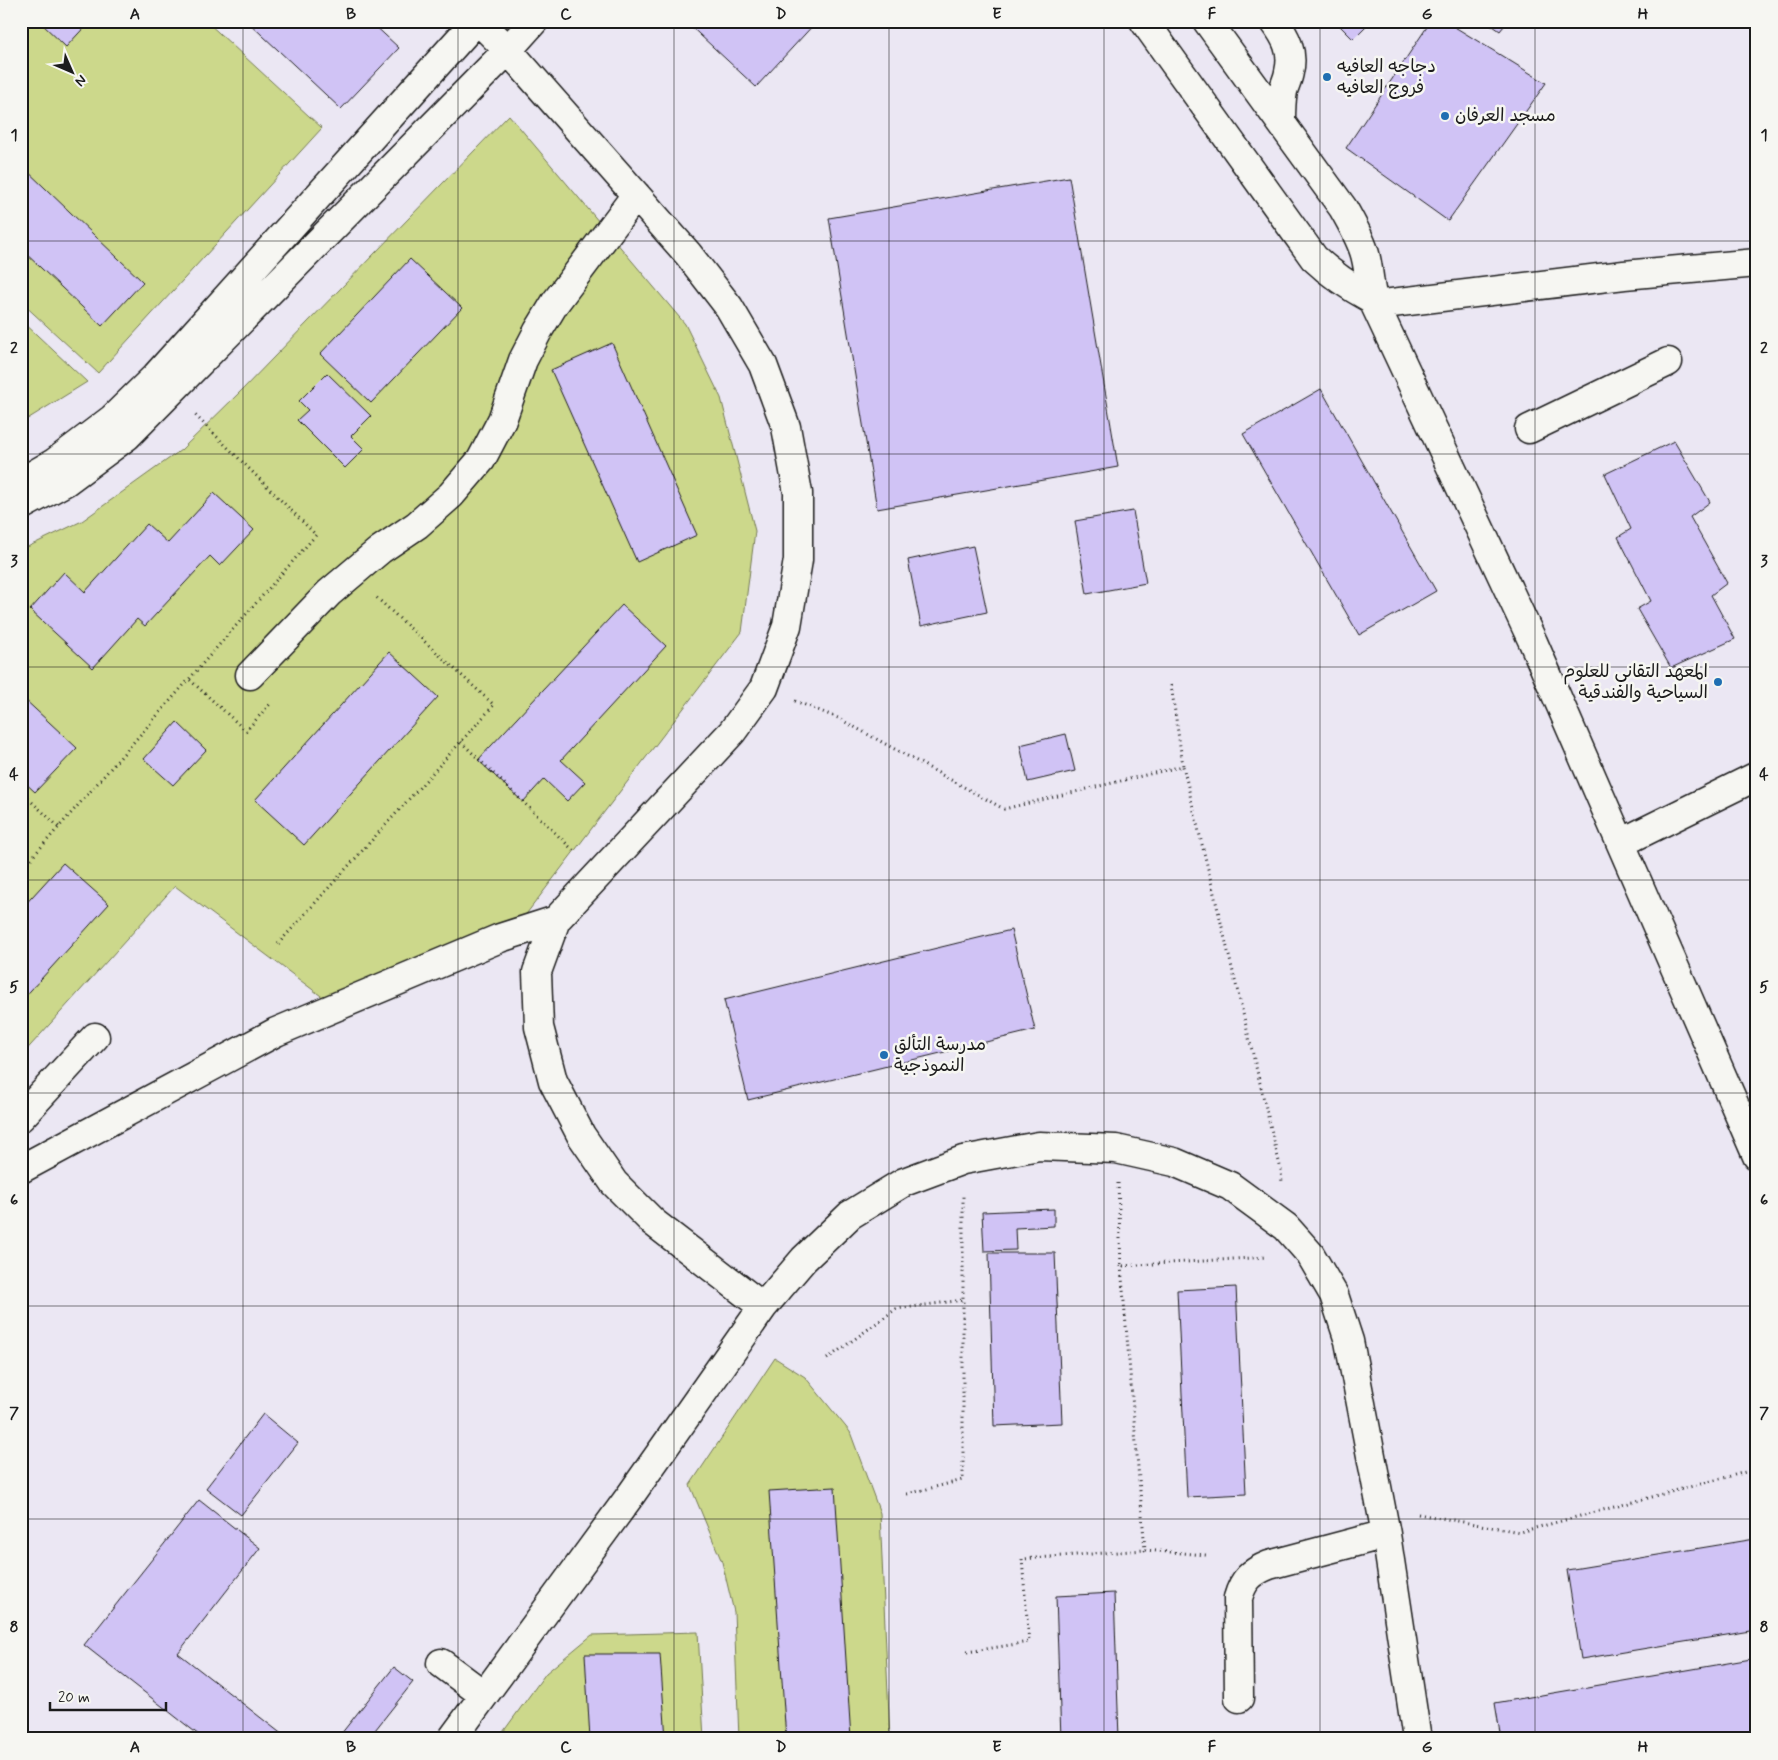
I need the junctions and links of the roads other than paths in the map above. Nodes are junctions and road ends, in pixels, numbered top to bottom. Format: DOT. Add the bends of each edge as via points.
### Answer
graph roads {
  1 [pos="477,21"];
  2 [pos="534,21"];
  3 [pos="1144,21"];
  4 [pos="1207,21"];
  5 [pos="1274,21"];
  6 [pos="508,50"];
  7 [pos="1281,122"];
  8 [pos="636,195"];
  9 [pos="1757,263"];
  10 [pos="1374,302"];
  11 [pos="1668,362"];
  12 [pos="164,384"];
  13 [pos="1529,429"];
  14 [pos="21,482"];
  15 [pos="21,506"];
  16 [pos="250,675"];
  17 [pos="1757,776"];
  18 [pos="1621,843"];
  19 [pos="556,920"];
  20 [pos="95,1037"];
  21 [pos="21,1117"];
  22 [pos="1757,1156"];
  23 [pos="21,1169"];
  24 [pos="763,1307"];
  25 [pos="1386,1534"];
  26 [pos="441,1663"];
  27 [pos="484,1695"];
  28 [pos="1239,1698"];
  29 [pos="452,1739"];
  30 [pos="1417,1739"];
  1 -- 6 [label="street"];
  1 -- 12 [label="street"];
  2 -- 6 [label="street"];
  3 -- 10 [label="street" via="1314,258 1331,274"];
  4 -- 7 [label="street"];
  5 -- 7 [label="street" via="1288,42 1291,57 1281,105"];
  6 -- 8 [label="street"];
  6 -- 12 [label="street"];
  7 -- 10 [label="street" via="1355,229 1370,274"];
  8 -- 16 [label="street" via="538,330 502,420 481,460 451,495 417,525 380,550 329,593"];
  8 -- 19 [label="street" via="729,307 763,364 786,427 798,493 798,560 787,626 764,688 732,732"];
  9 -- 10 [label="street"];
  10 -- 18 [label="street" via="1533,642"];
  11 -- 13 [label="street"];
  12 -- 14 [label="street" via="54,463"];
  12 -- 15 [label="street" via="127,436 65,482"];
  17 -- 18 [label="street"];
  18 -- 22 [label="street"];
  19 -- 23 [label="street" via="500,938 276,1032"];
  19 -- 24 [label="street" via="537,972 539,1027 553,1081 580,1135 614,1183 653,1222"];
  20 -- 21 [label="street"];
  24 -- 25 [label="street" via="804,1259 850,1215 904,1182 963,1160 1039,1146 1116,1149 1174,1162 1230,1186 1286,1227 1310,1254 1334,1295 1349,1340"];
  24 -- 27 [label="street"];
  25 -- 28 [label="street" via="1269,1565 1249,1576 1241,1586 1238,1598"];
  25 -- 30 [label="street"];
  26 -- 27 [label="street"];
  27 -- 29 [label="street"];
}
